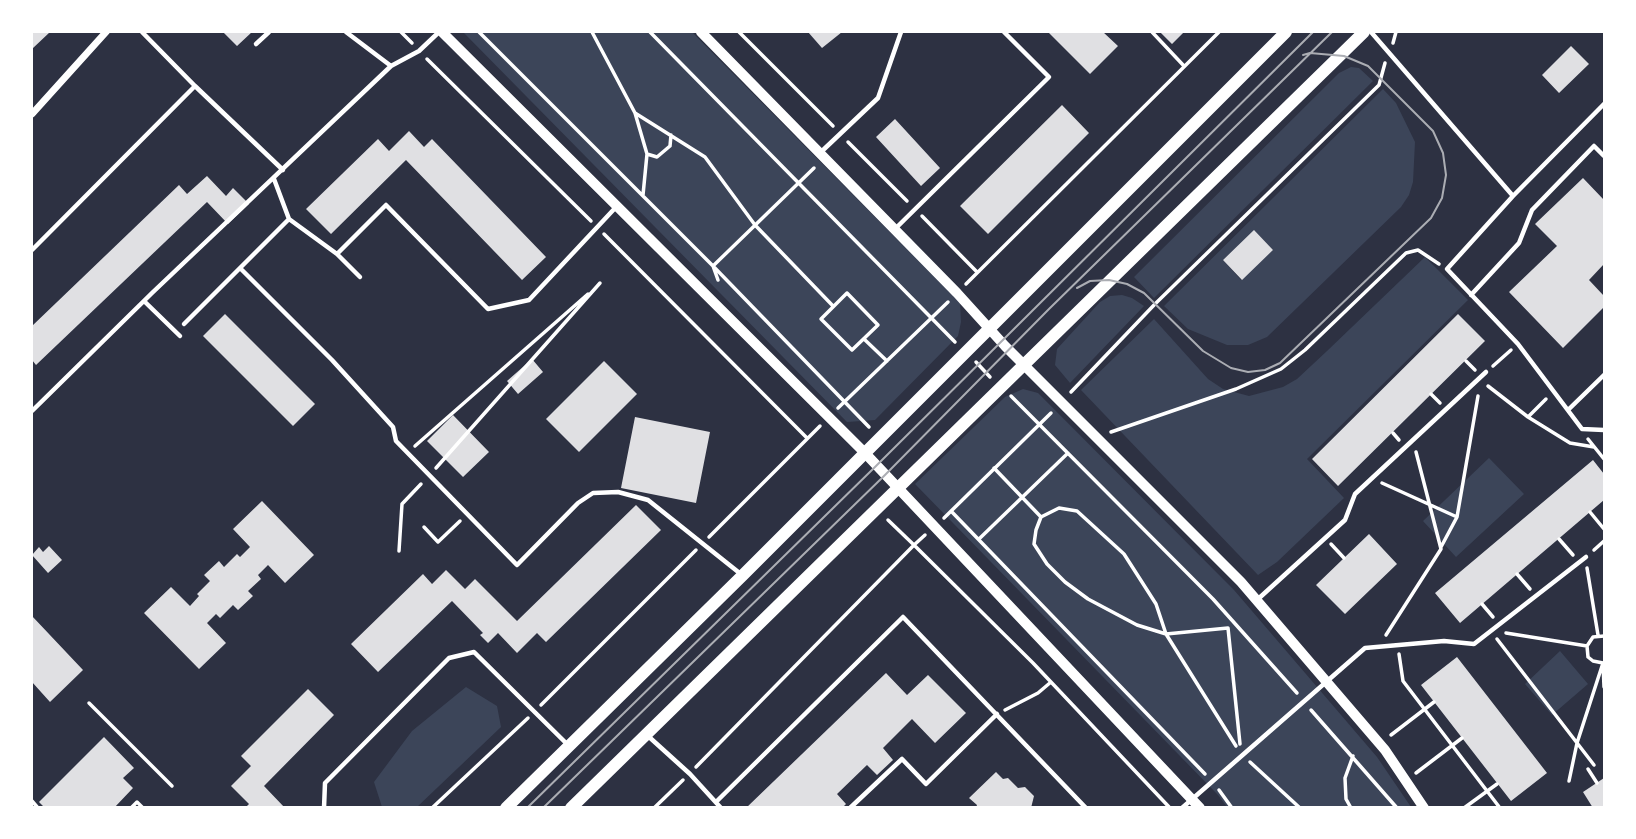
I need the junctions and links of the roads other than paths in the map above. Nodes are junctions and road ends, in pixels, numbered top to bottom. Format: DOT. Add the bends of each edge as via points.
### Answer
graph roads {
  1 [pos="106,32"];
  2 [pos="142,32"];
  3 [pos="269,32"];
  4 [pos="346,32"];
  5 [pos="440,32"];
  6 [pos="702,32"];
  7 [pos="901,32"];
  8 [pos="1004,32"];
  9 [pos="1286,32"];
  10 [pos="1364,32"];
  11 [pos="1371,32"];
  12 [pos="256,44"];
  13 [pos="391,66"];
  14 [pos="195,86"];
  15 [pos="1605,104"];
  16 [pos="32,114"];
  17 [pos="1605,156"];
  18 [pos="820,157"];
  19 [pos="284,170"];
  20 [pos="274,178"];
  21 [pos="1513,196"];
  22 [pos="617,205"];
  23 [pos="289,219"];
  24 [pos="895,229"];
  25 [pos="32,250"];
  26 [pos="337,254"];
  27 [pos="240,268"];
  28 [pos="360,277"];
  29 [pos="1471,295"];
  30 [pos="144,300"];
  31 [pos="184,324"];
  32 [pos="989,328"];
  33 [pos="180,336"];
  34 [pos="1024,364"];
  35 [pos="1486,372"];
  36 [pos="1605,375"];
  37 [pos="1568,410"];
  38 [pos="32,411"];
  39 [pos="1605,430"];
  40 [pos="865,453"];
  41 [pos="898,488"];
  42 [pos="1586,556"];
  43 [pos="743,576"];
  44 [pos="1256,600"];
  45 [pos="1325,680"];
  46 [pos="997,715"];
  47 [pos="645,733"];
  48 [pos="569,746"];
  49 [pos="1192,798"];
  50 [pos="716,802"];
  51 [pos="324,807"];
  52 [pos="506,807"];
  53 [pos="571,807"];
  54 [pos="721,807"];
  55 [pos="850,807"];
  56 [pos="1086,807"];
  57 [pos="1182,807"];
  58 [pos="1200,807"];
  59 [pos="1424,807"];
  1 -- 16 [label="street"];
  2 -- 14 [label="lane"];
  3 -- 12 [label="lane"];
  4 -- 13 [label="lane"];
  5 -- 13 [label="lane" via="419,51"];
  5 -- 22 [label="street"];
  6 -- 18 [label="street"];
  7 -- 18 [label="lane" via="878,98"];
  8 -- 24 [label="lane" via="1049,77"];
  9 -- 32 [label="main road"];
  10 -- 34 [label="main road"];
  11 -- 21 [label="lane"];
  13 -- 19 [label="lane"];
  14 -- 19 [label="lane"];
  14 -- 25 [label="lane"];
  15 -- 21 [label="lane"];
  17 -- 29 [label="lane" via="1594,146 1532,210 1519,243"];
  18 -- 24 [label="street"];
  19 -- 20 [label="lane"];
  20 -- 23 [label="lane"];
  20 -- 30 [label="lane"];
  21 -- 29 [label="lane" via="1447,269"];
  22 -- 26 [label="lane" via="529,300 488,309 386,205"];
  22 -- 40 [label="street"];
  23 -- 26 [label="lane"];
  23 -- 27 [label="lane"];
  24 -- 32 [label="street"];
  26 -- 28 [label="lane"];
  27 -- 31 [label="lane"];
  27 -- 43 [label="lane" via="393,427 396,441 407,453 517,565 578,503 593,494 618,492 648,500"];
  29 -- 37 [label="lane" via="1518,344"];
  30 -- 33 [label="lane"];
  30 -- 38 [label="lane"];
  32 -- 34 [label="street"];
  32 -- 40 [label="main road"];
  34 -- 41 [label="main road"];
  34 -- 44 [label="street"];
  35 -- 44 [label="lane" via="1355,494 1345,520"];
  36 -- 37 [label="lane"];
  37 -- 39 [label="lane" via="1581,429"];
  40 -- 41 [label="street"];
  40 -- 43 [label="main road"];
  41 -- 47 [label="main road"];
  41 -- 49 [label="street"];
  42 -- 45 [label="lane" via="1474,643 1365,648"];
  43 -- 48 [label="main road"];
  44 -- 45 [label="street"];
  45 -- 49 [label="lane"];
  45 -- 59 [label="street" via="1380,744"];
  46 -- 50 [label="lane" via="903,617"];
  46 -- 55 [label="lane" via="926,784 902,759"];
  46 -- 56 [label="lane"];
  47 -- 50 [label="lane"];
  47 -- 53 [label="main road"];
  48 -- 51 [label="lane" via="474,652 449,658 325,783"];
  48 -- 52 [label="main road"];
  49 -- 57 [label="lane"];
  49 -- 58 [label="street"];
  50 -- 54 [label="lane"];
}
